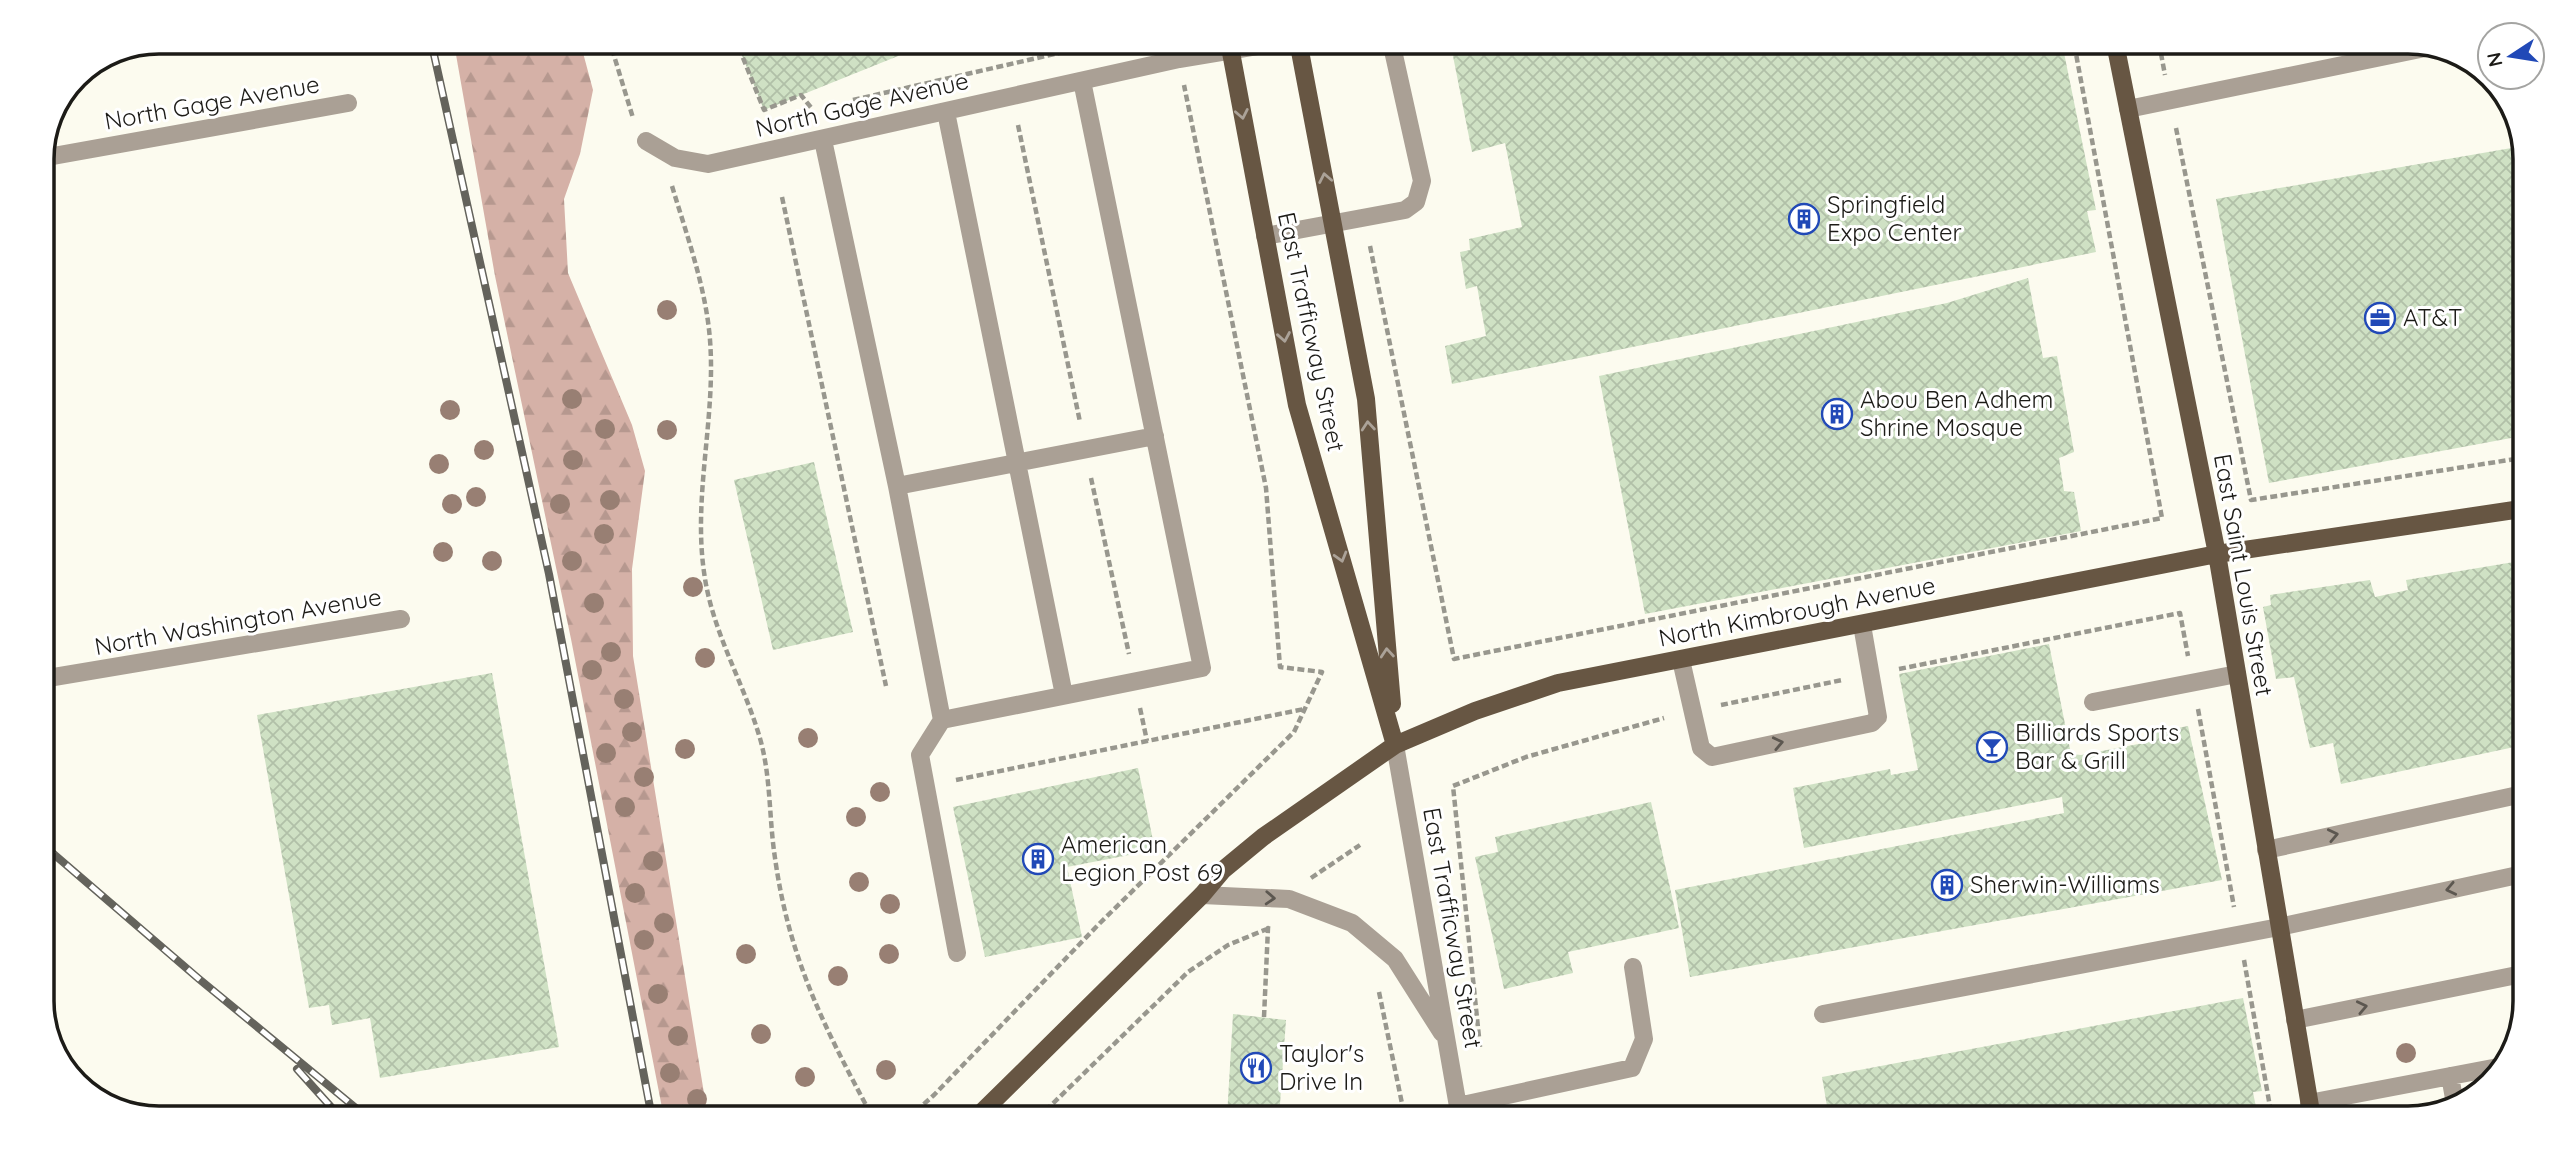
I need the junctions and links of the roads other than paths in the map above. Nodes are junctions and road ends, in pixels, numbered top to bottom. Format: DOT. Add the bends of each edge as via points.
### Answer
graph roads {
  1 [pos="1202,54"];
  2 [pos="1231,54"];
  3 [pos="1301,54"];
  4 [pos="1394,54"];
  5 [pos="2117,54"];
  6 [pos="2396,54"];
  7 [pos="1082,81"];
  8 [pos="348,103"];
  9 [pos="2128,109"];
  10 [pos="946,112"];
  11 [pos="823,140"];
  12 [pos="646,141"];
  13 [pos="54,156"];
  14 [pos="1334,224"];
  15 [pos="1265,236"];
  16 [pos="1155,436"];
  17 [pos="1017,463"];
  18 [pos="897,486"];
  19 [pos="2513,510"];
  20 [pos="2217,554"];
  21 [pos="401,619"];
  22 [pos="1862,625"];
  23 [pos="1681,660"];
  24 [pos="2237,674"];
  25 [pos="54,678"];
  26 [pos="1064,695"];
  27 [pos="2093,702"];
  28 [pos="942,720"];
  29 [pos="1395,746"];
  30 [pos="2513,796"];
  31 [pos="2266,849"];
  32 [pos="2513,876"];
  33 [pos="1202,895"];
  34 [pos="2279,927"];
  35 [pos="957,953"];
  36 [pos="1633,967"];
  37 [pos="2513,976"];
  38 [pos="1823,1014"];
  39 [pos="2295,1020"];
  40 [pos="1447,1042"];
  41 [pos="2488,1069"];
  42 [pos="2450,1076"];
  43 [pos="2453,1095"];
  44 [pos="988,1106"];
  45 [pos="1458,1106"];
  46 [pos="1472,1106"];
  47 [pos="2310,1106"];
  48 [pos="2327,1106"];
  1 -- 7 [label="street, North Gage Avenue"];
  2 -- 15 [label="main road, East Trafficway Street, one-way"];
  14 -- 3 [label="main road, East Trafficway Street, one-way"];
  4 -- 14 [label="street" via="1422,181 1416,202 1405,210"];
  5 -- 9 [label="main road, East Saint Louis Street"];
  6 -- 9 [label="street"];
  7 -- 10 [label="street, North Gage Avenue"];
  7 -- 16 [label="street"];
  8 -- 13 [label="street, North Gage Avenue"];
  9 -- 20 [label="main road, East Saint Louis Street"];
  10 -- 11 [label="street, North Gage Avenue"];
  10 -- 17 [label="street"];
  11 -- 12 [label="street, North Gage Avenue" via="708,164 675,158"];
  11 -- 18 [label="street"];
  14 -- 15 [label="street"];
  29 -- 14 [label="main road, East Trafficway Street, one-way" via="1366,400"];
  15 -- 29 [label="main road, East Trafficway Street, one-way" via="1297,405"];
  16 -- 17 [label="street"];
  16 -- 26 [label="street" via="1202,667"];
  17 -- 18 [label="street"];
  17 -- 26 [label="street"];
  18 -- 28 [label="street"];
  19 -- 20 [label="main road, North Kimbrough Avenue"];
  20 -- 22 [label="main road, North Kimbrough Avenue"];
  20 -- 24 [label="main road, East Saint Louis Street"];
  21 -- 25 [label="street, North Washington Avenue"];
  22 -- 23 [label="main road, North Kimbrough Avenue"];
  23 -- 22 [label="street, one-way" via="1701,748 1712,757 1872,723 1878,717"];
  23 -- 29 [label="main road, North Kimbrough Avenue" via="1537,690"];
  24 -- 27 [label="street"];
  24 -- 31 [label="main road, East Saint Louis Street"];
  26 -- 28 [label="street"];
  28 -- 35 [label="street" via="920,755"];
  29 -- 33 [label="main road, North Kimbrough Avenue" via="1263,837 1223,870"];
  29 -- 40 [label="street, East Trafficway Street"];
  31 -- 30 [label="street, one-way"];
  31 -- 34 [label="main road, East Saint Louis Street"];
  32 -- 34 [label="street, one-way"];
  33 -- 40 [label="street, one-way" via="1289,899 1352,923 1395,959"];
  33 -- 44 [label="main road, North Kimbrough Avenue"];
  34 -- 38 [label="street"];
  34 -- 39 [label="main road, East Saint Louis Street"];
  36 -- 46 [label="street" via="1644,1038 1632,1068"];
  39 -- 37 [label="street, one-way"];
  39 -- 47 [label="main road, East Saint Louis Street"];
  40 -- 45 [label="street, East Trafficway Street"];
  41 -- 42 [label="street"];
  42 -- 43 [label="street"];
  42 -- 48 [label="street"];
}
